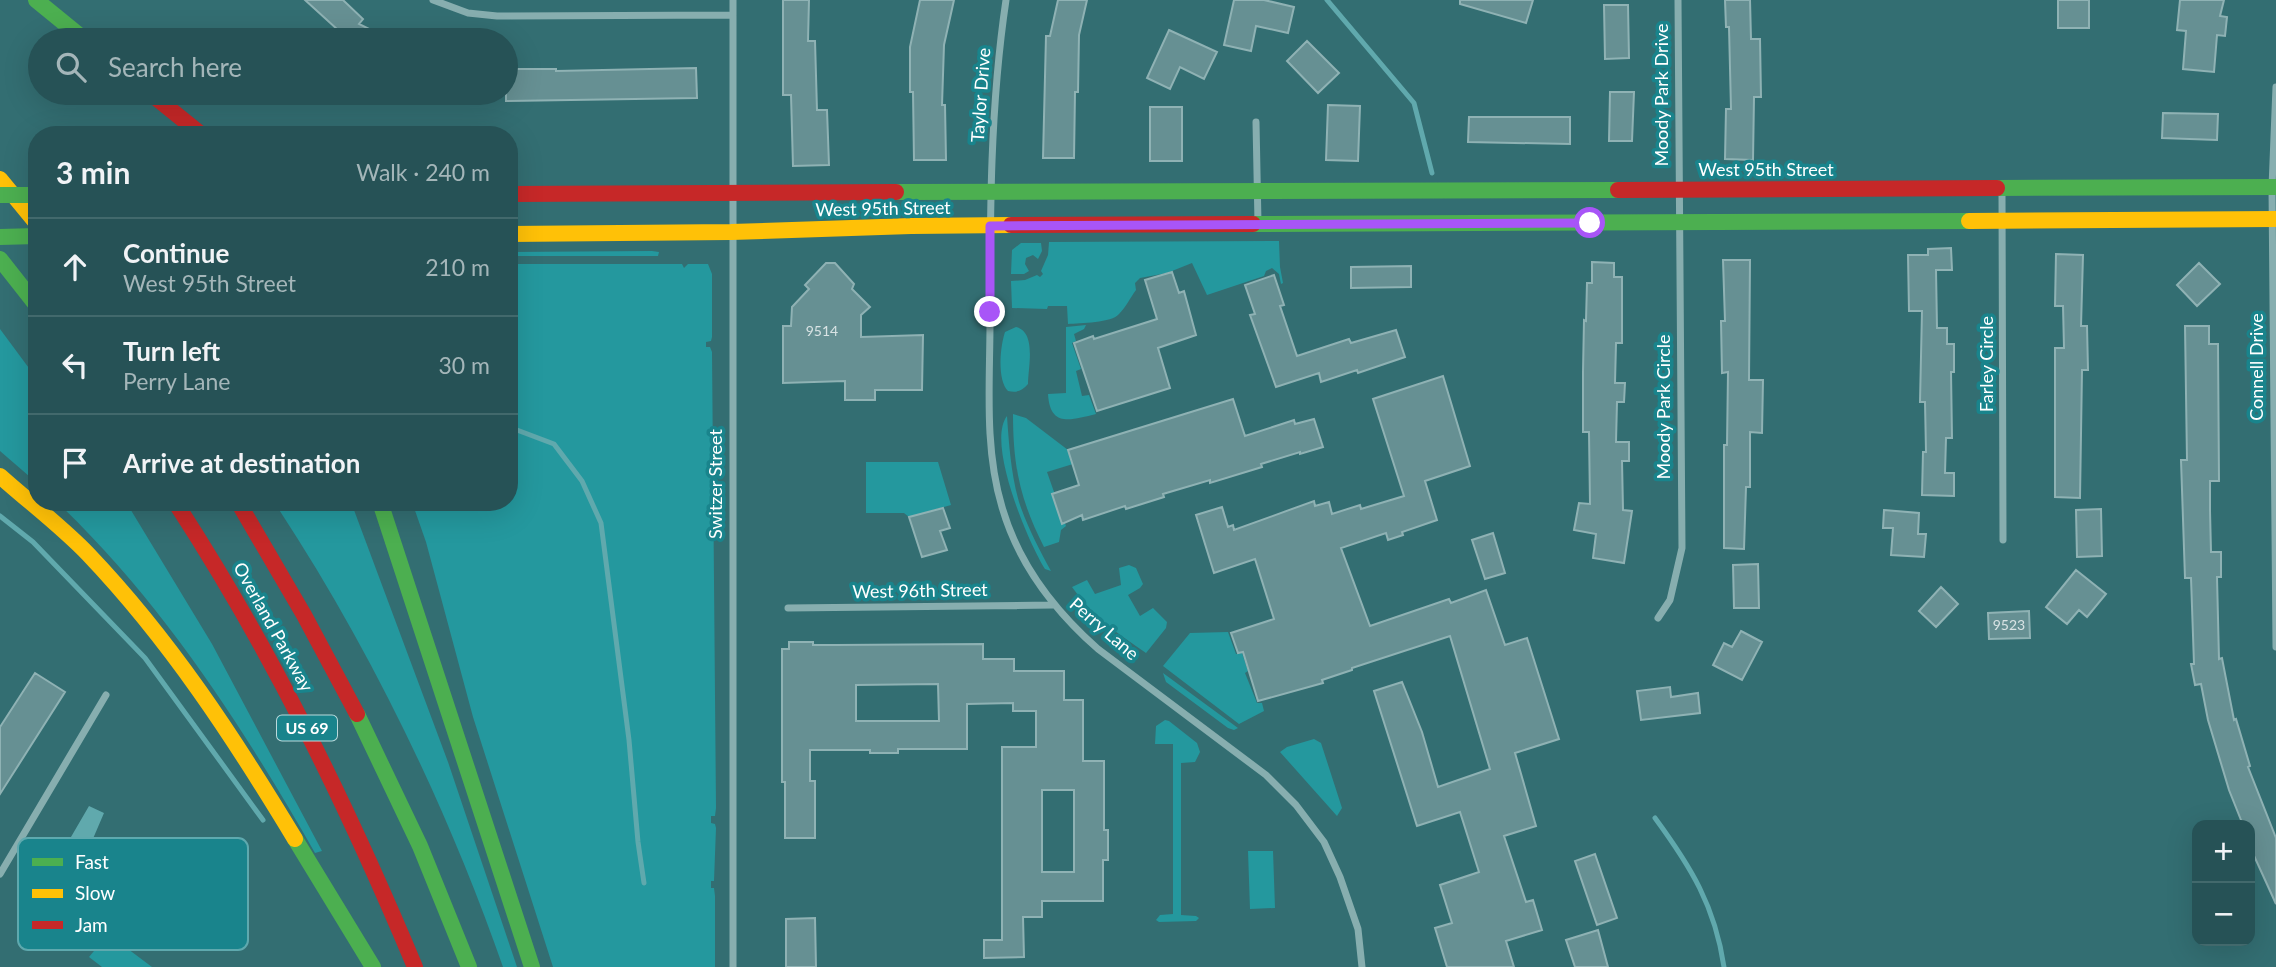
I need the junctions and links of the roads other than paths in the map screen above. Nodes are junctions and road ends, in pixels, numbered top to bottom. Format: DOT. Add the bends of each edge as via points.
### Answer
graph roads {
  1 [pos="36,0"];
  2 [pos="433,0"];
  3 [pos="733,0"];
  4 [pos="1006,0"];
  5 [pos="1678,0"];
  6 [pos="733,15"];
  7 [pos="70,28"];
  8 [pos="2276,87"];
  9 [pos="165,105"];
  10 [pos="1256,122"];
  11 [pos="190,126"];
  12 [pos="0,178"];
  13 [pos="2274,187"];
  14 [pos="2002,188"];
  15 [pos="1678,190"];
  16 [pos="1257,191"];
  17 [pos="1500,191"];
  18 [pos="991,193"];
  19 [pos="518,194"];
  20 [pos="732,194"];
  21 [pos="0,195"];
  22 [pos="28,195"];
  23 [pos="28,213"];
  24 [pos="2274,219"];
  25 [pos="2003,220"];
  26 [pos="1678,222"];
  27 [pos="1501,223"];
  28 [pos="1258,224"];
  29 [pos="990,226"];
  30 [pos="731,232"];
  31 [pos="518,234"];
  32 [pos="28,236"];
  33 [pos="0,237"];
  34 [pos="0,259"];
  35 [pos="28,295"];
  36 [pos="0,476"];
  37 [pos="28,501"];
  38 [pos="39,511"];
  39 [pos="182,511"];
  40 [pos="243,511"];
  41 [pos="383,511"];
  42 [pos="2003,540"];
  43 [pos="1054,605"];
  44 [pos="788,608"];
  45 [pos="1658,618"];
  46 [pos="2276,647"];
  47 [pos="106,695"];
  48 [pos="21,838"];
  49 [pos="18,844"];
  50 [pos="0,874"];
  51 [pos="373,967"];
  52 [pos="415,967"];
  53 [pos="469,967"];
  54 [pos="532,967"];
  55 [pos="733,967"];
  56 [pos="1362,967"];
  1 -- 7 [label="main road"];
  2 -- 6 [label="street" via="498,16"];
  3 -- 6 [label="street, Switzer Street"];
  4 -- 18 [label="street, Taylor Drive" via="997,62"];
  5 -- 15 [label="street, Moody Park Drive"];
  6 -- 20 [label="street, Switzer Street"];
  8 -- 13 [label="street, Connell Drive"];
  9 -- 11 [label="main road"];
  10 -- 16 [label="street"];
  12 -- 23 [label="main road"];
  13 -- 14 [label="main road, West 95th Street"];
  13 -- 24 [label="street, Connell Drive"];
  14 -- 15 [label="main road, West 95th Street"];
  14 -- 25 [label="street, Farley Circle"];
  15 -- 17 [label="main road, West 95th Street"];
  15 -- 26 [label="street, Moody Park Circle"];
  16 -- 17 [label="main road, West 95th Street"];
  16 -- 18 [label="main road, West 95th Street"];
  16 -- 28 [label="street"];
  17 -- 27 [label="main road"];
  18 -- 20 [label="main road, West 95th Street"];
  18 -- 29 [label="street, Perry Lane"];
  19 -- 20 [label="main road, West 95th Street"];
  20 -- 30 [label="street, Switzer Street"];
  21 -- 22 [label="main road, bridge"];
  24 -- 25 [label="main road, West 95th Street"];
  24 -- 46 [label="street, Connell Drive"];
  25 -- 26 [label="main road, West 95th Street"];
  25 -- 42 [label="street, Farley Circle"];
  26 -- 27 [label="main road, West 95th Street"];
  26 -- 45 [label="street, Moody Park Circle" via="1682,548 1670,600"];
  27 -- 28 [label="main road, West 95th Street"];
  28 -- 29 [label="main road, West 95th Street"];
  29 -- 30 [label="main road, West 95th Street"];
  29 -- 43 [label="street, Perry Lane" via="990,432 996,483 1011,531"];
  30 -- 31 [label="main road, West 95th Street"];
  30 -- 55 [label="street, Switzer Street"];
  32 -- 33 [label="main road"];
  34 -- 35 [label="main road"];
  36 -- 37 [label="main road"];
  38 -- 51 [label="main road" via="87,554 165,642 207,699"];
  39 -- 52 [label="main road, Overland Parkway / US 69" via="299,712 370,859"];
  40 -- 53 [label="main road, Overland Parkway / US 69" via="295,596 394,784"];
  41 -- 54 [label="main road"];
  43 -- 44 [label="street, West 96th Street"];
  43 -- 56 [label="street, Perry Lane" via="1098,649 1266,775 1296,805 1324,842 1340,877 1358,929"];
  47 -- 48 [label="street"];
  49 -- 50 [label="street"];
}
